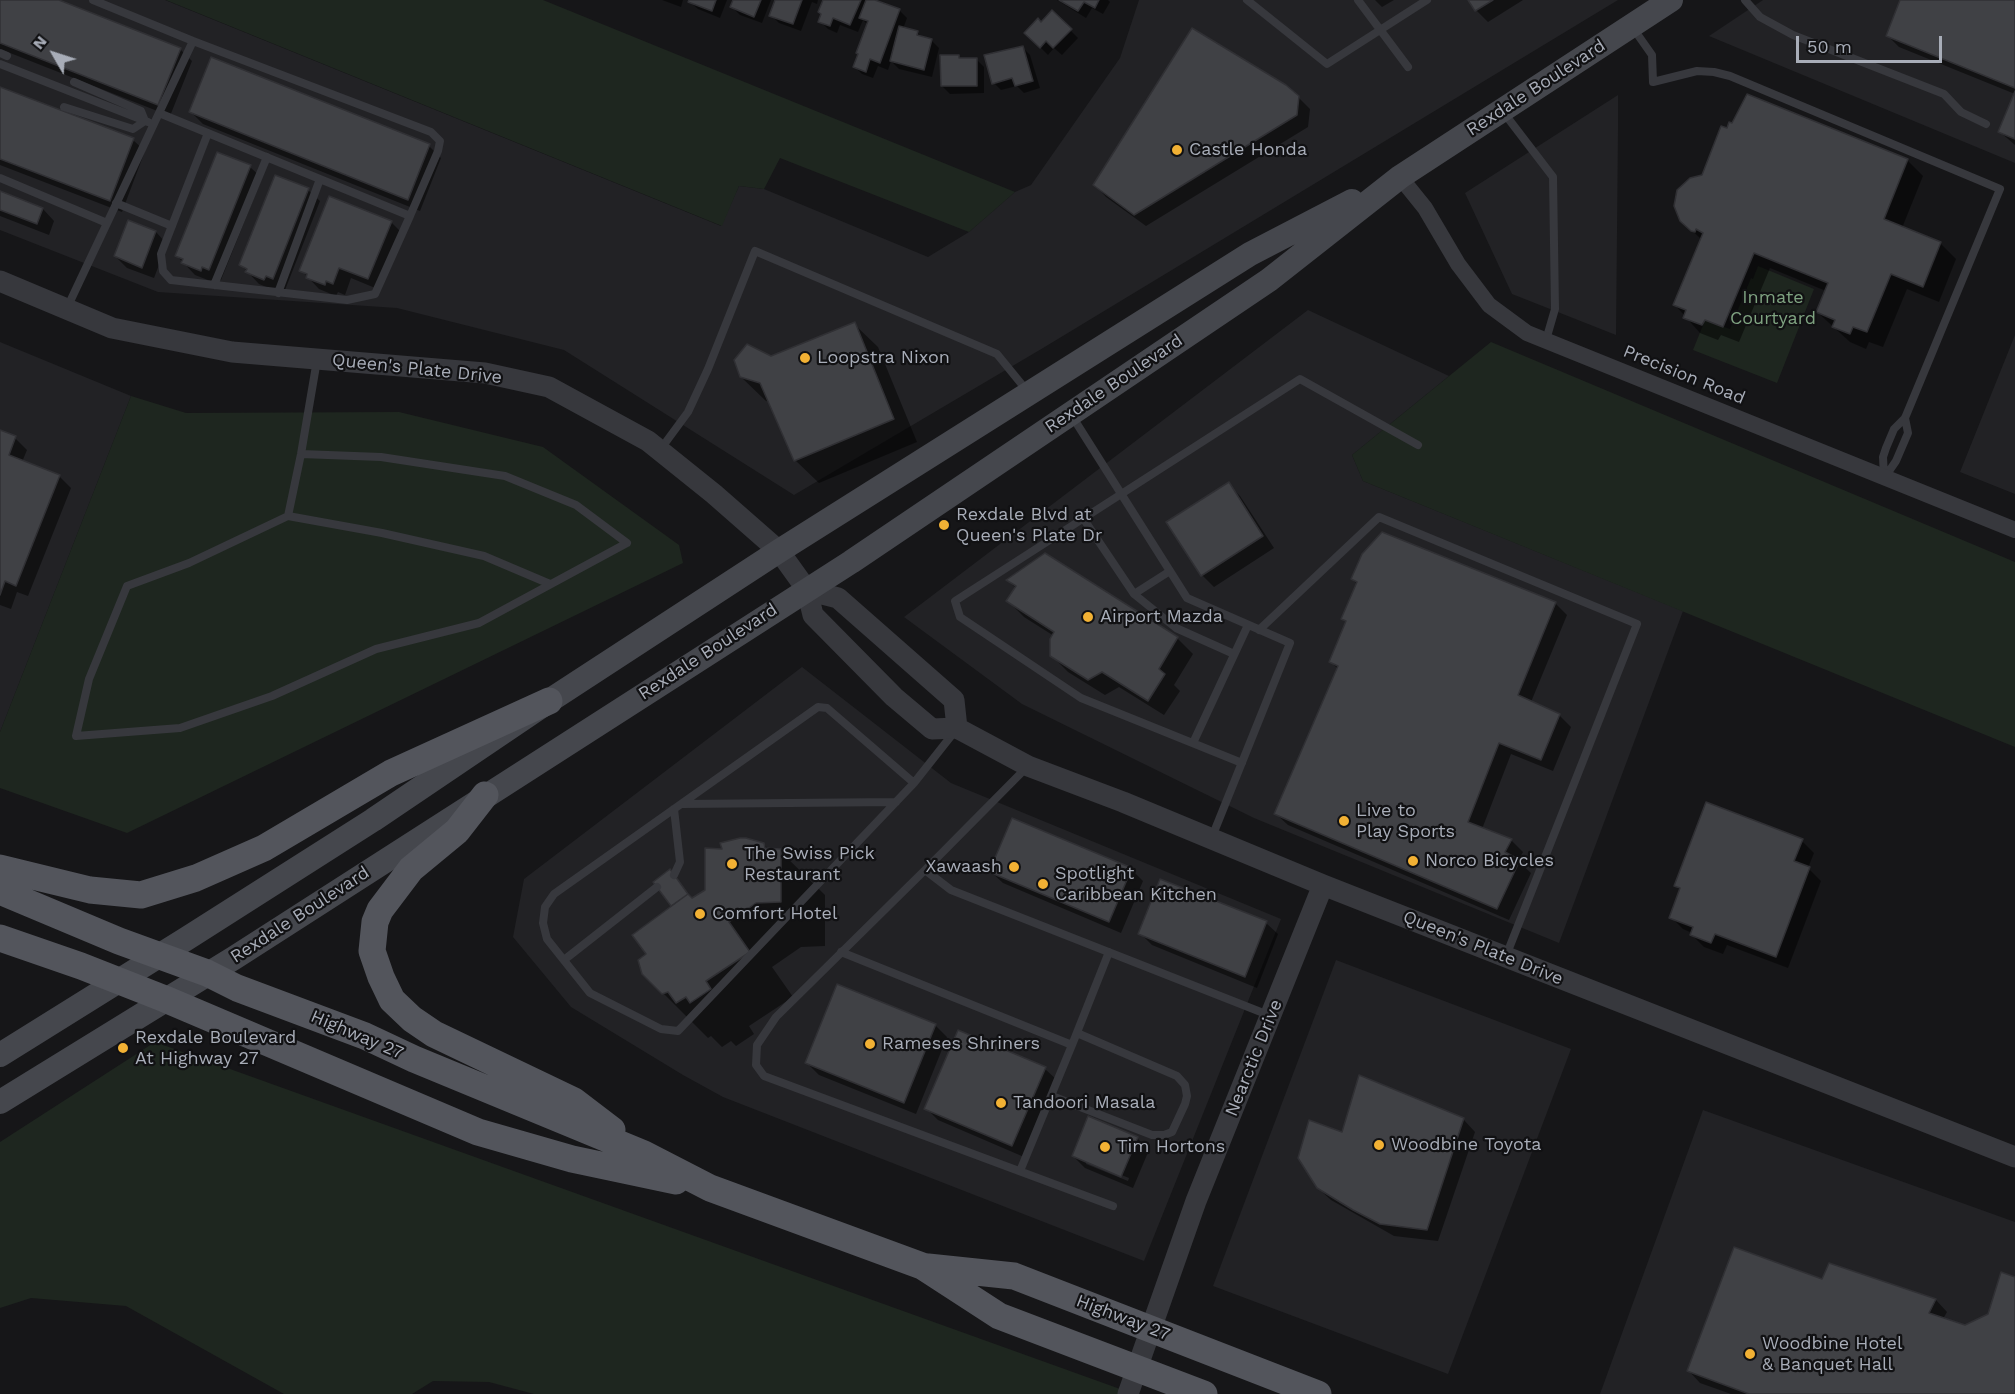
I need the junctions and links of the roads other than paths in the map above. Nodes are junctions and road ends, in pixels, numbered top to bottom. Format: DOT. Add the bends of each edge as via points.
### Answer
graph roads {
  1 [pos="93,0"];
  2 [pos="1248,0"];
  3 [pos="1358,0"];
  4 [pos="1427,0"];
  5 [pos="1671,0"];
  6 [pos="1745,0"];
  7 [pos="1632,26"];
  8 [pos="1380,30"];
  9 [pos="193,41"];
  10 [pos="0,64"];
  11 [pos="1408,67"];
  12 [pos="74,82"];
  13 [pos="64,106"];
  14 [pos="1502,110"];
  15 [pos="159,113"];
  16 [pos="149,123"];
  17 [pos="1986,124"];
  18 [pos="208,133"];
  19 [pos="267,157"];
  20 [pos="1400,177"];
  21 [pos="0,178"];
  22 [pos="320,179"];
  23 [pos="116,203"];
  24 [pos="410,216"];
  25 [pos="107,223"];
  26 [pos="172,226"];
  27 [pos="0,281"];
  28 [pos="214,285"];
  29 [pos="278,293"];
  30 [pos="66,308"];
  31 [pos="1545,340"];
  32 [pos="317,359"];
  33 [pos="1029,394"];
  34 [pos="1070,413"];
  35 [pos="1905,418"];
  36 [pos="1418,445"];
  37 [pos="660,451"];
  38 [pos="301,454"];
  39 [pos="1884,478"];
  40 [pos="1121,494"];
  41 [pos="288,516"];
  42 [pos="1083,518"];
  43 [pos="2015,530"];
  44 [pos="779,552"];
  45 [pos="1170,571"];
  46 [pos="550,584"];
  47 [pos="807,590"];
  48 [pos="1134,594"];
  49 [pos="1248,625"];
  50 [pos="1259,630"];
  51 [pos="1234,654"];
  52 [pos="549,701"];
  53 [pos="957,728"];
  54 [pos="1193,743"];
  55 [pos="1242,763"];
  56 [pos="1028,766"];
  57 [pos="914,783"];
  58 [pos="485,795"];
  59 [pos="896,802"];
  60 [pos="678,807"];
  61 [pos="1212,839"];
  62 [pos="0,868"];
  63 [pos="925,870"];
  64 [pos="674,875"];
  65 [pos="1323,885"];
  66 [pos="657,887"];
  67 [pos="0,891"];
  68 [pos="0,938"];
  69 [pos="841,952"];
  70 [pos="1109,952"];
  71 [pos="159,956"];
  72 [pos="1505,956"];
  73 [pos="564,960"];
  74 [pos="207,973"];
  75 [pos="117,981"];
  76 [pos="165,999"];
  77 [pos="1271,1016"];
  78 [pos="1077,1033"];
  79 [pos="1072,1045"];
  80 [pos="0,1054"];
  81 [pos="1052,1096"];
  82 [pos="0,1102"];
  83 [pos="644,1154"];
  84 [pos="2015,1157"];
  85 [pos="1020,1171"];
  86 [pos="710,1188"];
  87 [pos="1113,1206"];
  88 [pos="922,1266"];
  89 [pos="1150,1329"];
  90 [pos="1137,1368"];
  91 [pos="1128,1394"];
  92 [pos="1204,1394"];
  93 [pos="1318,1394"];
  1 -- 9 [label="lane"];
  2 -- 8 [label="lane" via="1327,64"];
  3 -- 8 [label="lane"];
  4 -- 8 [label="lane"];
  5 -- 7 [label="main road, Rexdale Boulevard"];
  6 -- 17 [label="lane" via="1760,17 1793,35 1944,94 1961,112"];
  7 -- 14 [label="main road, Rexdale Boulevard"];
  7 -- 35 [label="lane" via="1652,55 1653,82 1697,71 1730,76 2000,189"];
  8 -- 11 [label="lane"];
  9 -- 15 [label="lane"];
  9 -- 24 [label="lane" via="430,132 440,141 438,151"];
  10 -- 16 [label="lane"];
  12 -- 16 [label="lane" via="141,111"];
  13 -- 16 [label="lane" via="133,129"];
  14 -- 20 [label="main road, Rexdale Boulevard"];
  14 -- 31 [label="lane" via="1553,177 1555,309"];
  15 -- 16 [label="lane"];
  15 -- 18 [label="lane"];
  16 -- 23 [label="lane"];
  18 -- 19 [label="lane"];
  18 -- 26 [label="lane"];
  19 -- 22 [label="lane"];
  19 -- 28 [label="lane"];
  20 -- 31 [label="street, Precision Road" via="1489,304 1527,333"];
  20 -- 33 [label="main road, Rexdale Boulevard" via="1250,254"];
  20 -- 34 [label="main road, Rexdale Boulevard" via="1269,280"];
  21 -- 25 [label="lane"];
  22 -- 24 [label="lane"];
  22 -- 29 [label="lane"];
  23 -- 25 [label="lane"];
  23 -- 26 [label="lane"];
  24 -- 29 [label="lane" via="375,294 347,300"];
  25 -- 30 [label="lane"];
  26 -- 28 [label="lane" via="161,254 163,271 171,280"];
  27 -- 30 [label="street, Queen's Plate Drive"];
  28 -- 29 [label="lane"];
  30 -- 32 [label="street, Queen's Plate Drive" via="112,328 221,350"];
  31 -- 39 [label="street, Precision Road"];
  32 -- 37 [label="street, Queen's Plate Drive" via="485,373 549,387"];
  32 -- 38 [label="lane"];
  33 -- 37 [label="lane" via="997,354 755,251 688,412"];
  33 -- 44 [label="main road, Rexdale Boulevard"];
  34 -- 40 [label="lane"];
  34 -- 47 [label="main road, Rexdale Boulevard"];
  35 -- 39 [label="lane" via="1908,433 1896,462"];
  35 -- 39 [label="lane" via="1894,429 1886,448"];
  36 -- 40 [label="lane" via="1300,379"];
  37 -- 44 [label="street, Queen's Plate Drive"];
  38 -- 41 [label="lane"];
  38 -- 46 [label="lane" via="381,457 505,476 576,505 627,543"];
  39 -- 43 [label="street, Precision Road"];
  40 -- 42 [label="lane"];
  40 -- 45 [label="lane"];
  41 -- 46 [label="lane" via="484,556"];
  41 -- 46 [label="lane" via="127,586 89,679 76,736 180,728 272,696 376,649 479,623"];
  42 -- 48 [label="lane"];
  42 -- 54 [label="lane" via="955,601 960,617 1081,698"];
  44 -- 47 [label="street, Queen's Plate Drive"];
  44 -- 52 [label="main road, Rexdale Boulevard"];
  45 -- 48 [label="lane"];
  45 -- 49 [label="lane" via="1187,598"];
  47 -- 53 [label="street" via="838,598 954,700"];
  47 -- 53 [label="street, Queen's Plate Drive" via="813,615 894,697 932,729"];
  47 -- 58 [label="main road, Rexdale Boulevard"];
  48 -- 51 [label="lane" via="1176,628"];
  49 -- 50 [label="lane"];
  49 -- 51 [label="lane"];
  50 -- 55 [label="lane" via="1290,643"];
  50 -- 72 [label="lane" via="1379,517 1637,624"];
  51 -- 54 [label="lane"];
  52 -- 62 [label="main road" via="391,773 264,848 196,878 141,896 90,890"];
  52 -- 71 [label="main road, Rexdale Boulevard" via="373,820"];
  53 -- 56 [label="street, Queen's Plate Drive"];
  53 -- 57 [label="lane"];
  54 -- 55 [label="lane"];
  55 -- 61 [label="lane"];
  56 -- 61 [label="street, Queen's Plate Drive"];
  56 -- 63 [label="lane"];
  57 -- 59 [label="lane"];
  57 -- 60 [label="lane" via="827,708 818,707"];
  58 -- 74 [label="main road, Rexdale Boulevard"];
  58 -- 83 [label="main road" via="456,831 411,868 380,910 372,951 386,990 412,1019 434,1034 574,1101"];
  59 -- 60 [label="lane"];
  59 -- 73 [label="lane" via="678,1030 661,1029 590,993"];
  60 -- 64 [label="lane" via="680,862"];
  60 -- 73 [label="lane" via="554,894 543,923 547,939"];
  61 -- 65 [label="street, Queen's Plate Drive"];
  63 -- 69 [label="lane"];
  63 -- 70 [label="lane" via="951,890"];
  65 -- 72 [label="street, Queen's Plate Drive"];
  65 -- 77 [label="street, Nearctic Drive"];
  66 -- 73 [label="lane"];
  67 -- 71 [label="main road, Highway 27"];
  68 -- 75 [label="main road, Highway 27"];
  69 -- 79 [label="lane"];
  69 -- 85 [label="lane" via="776,1017 757,1045 756,1065 764,1076"];
  70 -- 77 [label="lane"];
  70 -- 78 [label="lane"];
  71 -- 74 [label="main road, Highway 27"];
  71 -- 75 [label="main road, Rexdale Boulevard"];
  72 -- 84 [label="street, Queen's Plate Drive"];
  74 -- 76 [label="main road, Rexdale Boulevard"];
  74 -- 83 [label="main road, Highway 27"];
  75 -- 76 [label="main road, Highway 27"];
  75 -- 80 [label="main road, Rexdale Boulevard"];
  76 -- 82 [label="main road, Rexdale Boulevard"];
  76 -- 86 [label="main road, Highway 27" via="478,1132 572,1159"];
  77 -- 89 [label="street, Nearctic Drive" via="1196,1201"];
  78 -- 79 [label="lane"];
  78 -- 81 [label="lane" via="1177,1076 1185,1085 1185,1104 1172,1132 1152,1135"];
  79 -- 81 [label="lane"];
  81 -- 85 [label="lane"];
  83 -- 86 [label="main road, Highway 27"];
  85 -- 87 [label="lane"];
  86 -- 88 [label="main road, Highway 27"];
  88 -- 89 [label="main road, Highway 27" via="1014,1276"];
  88 -- 90 [label="main road, Highway 27" via="999,1316"];
  89 -- 90 [label="street, Nearctic Drive"];
  89 -- 93 [label="main road, Highway 27"];
  90 -- 91 [label="street, Nearctic Drive"];
  90 -- 92 [label="main road, Highway 27"];
}
